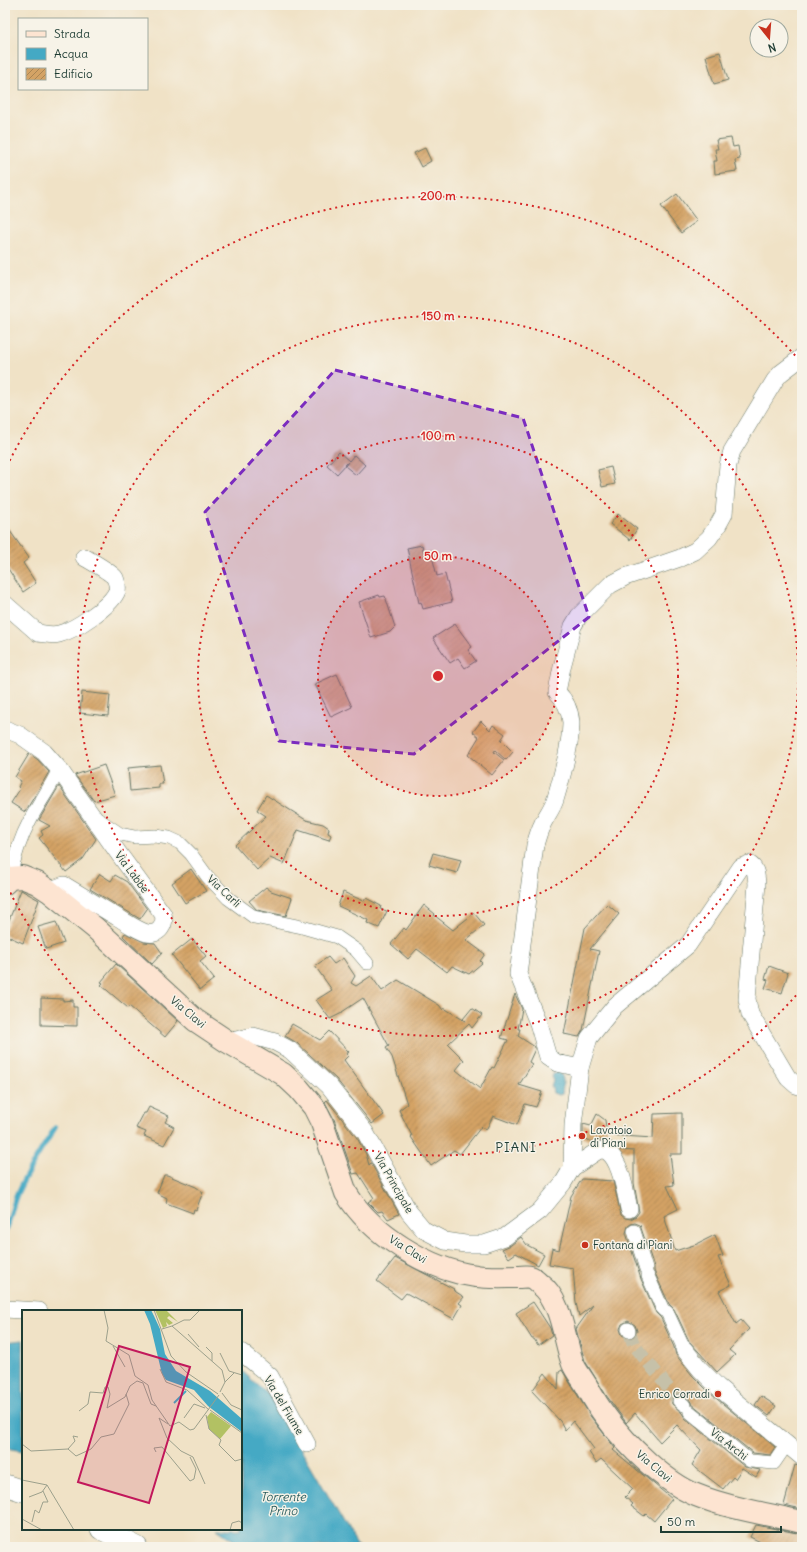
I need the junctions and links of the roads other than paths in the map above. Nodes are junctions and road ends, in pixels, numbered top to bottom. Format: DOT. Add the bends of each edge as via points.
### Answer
graph roads {
  1 [pos="802,357"];
  2 [pos="84,557"];
  3 [pos="5,604"];
  4 [pos="5,728"];
  5 [pos="60,769"];
  6 [pos="89,812"];
  7 [pos="7,880"];
  8 [pos="49,891"];
  9 [pos="367,963"];
  10 [pos="228,1042"];
  11 [pos="580,1068"];
  12 [pos="802,1087"];
  13 [pos="572,1168"];
  14 [pos="631,1221"];
  15 [pos="5,1309"];
  16 [pos="22,1310"];
  17 [pos="684,1349"];
  18 [pos="242,1353"];
  19 [pos="684,1406"];
  20 [pos="307,1444"];
  21 [pos="787,1444"];
  22 [pos="802,1457"];
  23 [pos="5,1485"];
  24 [pos="22,1491"];
  25 [pos="802,1522"];
  26 [pos="103,1530"];
  27 [pos="137,1547"];
  1 -- 11 [label="street" via="775,380 732,451 728,465 724,514 709,538 695,551 610,585 579,616 573,626 557,692 567,706 571,722 569,737 564,768 554,801 535,845 518,974 525,987 548,1057 557,1063"];
  2 -- 3 [label="street" via="114,577 117,592 106,607 62,634 41,634"];
  4 -- 5 [label="street, Via Labbe" via="44,752"];
  5 -- 6 [label="street, Via Labbe"];
  5 -- 7 [label="street" via="16,849"];
  6 -- 8 [label="street, Via Labbe" via="163,914 163,926 157,932 148,933 64,885"];
  6 -- 9 [label="street, Via Carli" via="120,834 135,837 155,836 180,843 228,898 254,917 337,937 356,950"];
  7 -- 8 [label="main road, Via Clavi" via="22,877"];
  8 -- 10 [label="main road, Via Clavi" via="95,928 195,1020"];
  10 -- 13 [label="street, Via Principale" via="252,1036 275,1042 290,1050 329,1086 365,1132 409,1212 424,1230 445,1241 484,1244 505,1237 540,1211"];
  10 -- 25 [label="main road, Via Clavi" via="283,1074 299,1089 314,1107 322,1124 346,1193 352,1203 396,1243 425,1261 456,1272 476,1276 530,1277 542,1285 550,1294 559,1314 574,1364 590,1393 612,1425 633,1448 659,1470 677,1485 696,1495"];
  11 -- 12 [label="street" via="589,1038 615,1006 688,945 741,867 749,864 754,867 757,884 747,999 750,1014 788,1078"];
  11 -- 13 [label="street" via="573,1125"];
  13 -- 14 [label="street, Via Principale" via="599,1150 608,1152 615,1160 622,1178"];
  14 -- 17 [label="street, Via Principale" via="647,1273"];
  15 -- 16 [label="street"];
  17 -- 21 [label="street, Via Principale" via="718,1387"];
  18 -- 20 [label="street, Via del Fiume" via="270,1376"];
  19 -- 21 [label="street, Via Archi" via="750,1461 774,1462"];
  21 -- 22 [label="street, Via Principale"];
  23 -- 24 [label="street"];
  26 -- 27 [label="street"];
}
